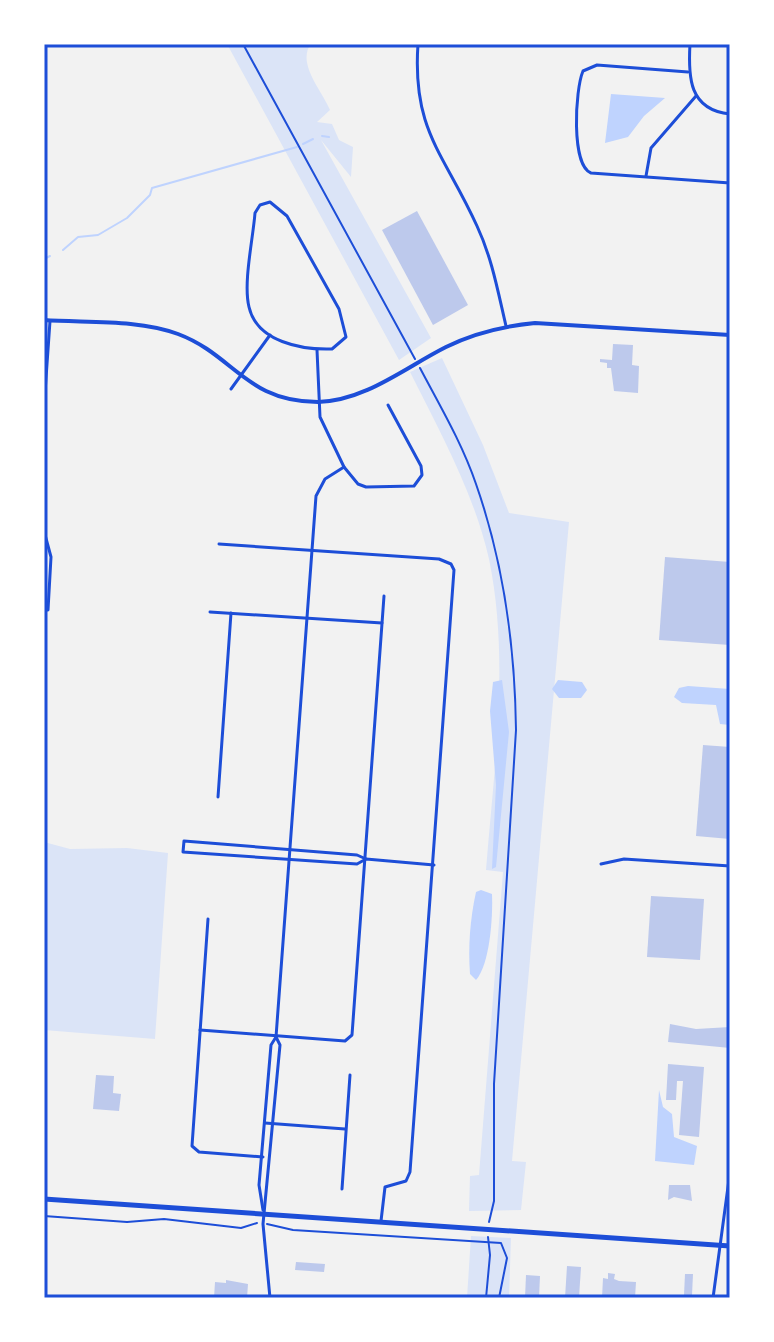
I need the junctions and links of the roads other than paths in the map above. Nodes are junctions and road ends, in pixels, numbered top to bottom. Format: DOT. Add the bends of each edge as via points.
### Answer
graph roads {
  1 [pos="418,44"];
  2 [pos="690,44"];
  3 [pos="688,72"];
  4 [pos="696,96"];
  5 [pos="730,114"];
  6 [pos="646,176"];
  7 [pos="730,183"];
  8 [pos="47,320"];
  9 [pos="506,326"];
  10 [pos="270,335"];
  11 [pos="730,335"];
  12 [pos="317,350"];
  13 [pos="239,377"];
  14 [pos="231,389"];
  15 [pos="320,402"];
  16 [pos="388,405"];
  17 [pos="44,407"];
  18 [pos="344,467"];
  19 [pos="44,531"];
  20 [pos="219,544"];
  21 [pos="312,549"];
  22 [pos="384,596"];
  23 [pos="46,610"];
  24 [pos="210,612"];
  25 [pos="231,613"];
  26 [pos="307,617"];
  27 [pos="382,623"];
  28 [pos="218,797"];
  29 [pos="290,848"];
  30 [pos="289,859"];
  31 [pos="366,859"];
  32 [pos="601,864"];
  33 [pos="434,865"];
  34 [pos="730,866"];
  35 [pos="208,919"];
  36 [pos="200,1030"];
  37 [pos="276,1037"];
  38 [pos="350,1075"];
  39 [pos="265,1123"];
  40 [pos="274,1124"];
  41 [pos="346,1129"];
  42 [pos="263,1157"];
  43 [pos="730,1172"];
  44 [pos="342,1189"];
  45 [pos="44,1199"];
  46 [pos="264,1215"];
  47 [pos="381,1221"];
  48 [pos="719,1245"];
  49 [pos="730,1246"];
  50 [pos="270,1298"];
  51 [pos="713,1298"];
  1 -- 9 [label="street" via="416,84 422,118 483,241"];
  2 -- 3 [label="street"];
  3 -- 4 [label="street"];
  3 -- 6 [label="street" via="597,65 582,73 576,137 582,166 591,173"];
  4 -- 5 [label="street" via="713,110"];
  4 -- 6 [label="street" via="651,148"];
  6 -- 7 [label="street"];
  8 -- 13 [label="street" via="168,331 201,346"];
  8 -- 17 [label="street"];
  9 -- 11 [label="street" via="535,323"];
  9 -- 15 [label="street" via="450,345 357,394"];
  10 -- 12 [label="street"];
  10 -- 12 [label="street" via="248,307 255,213 270,202 287,216 344,320 346,337 340,344"];
  10 -- 13 [label="street"];
  12 -- 15 [label="street"];
  13 -- 14 [label="street"];
  13 -- 15 [label="street" via="282,398"];
  15 -- 18 [label="street" via="322,424"];
  16 -- 18 [label="street" via="421,466 420,481 406,488 366,487"];
  18 -- 21 [label="street" via="317,491"];
  19 -- 23 [label="street" via="51,557"];
  20 -- 21 [label="street"];
  21 -- 26 [label="street"];
  21 -- 33 [label="street" via="446,561 455,575"];
  22 -- 27 [label="street"];
  24 -- 25 [label="street"];
  25 -- 26 [label="street"];
  25 -- 28 [label="street"];
  26 -- 27 [label="street"];
  26 -- 29 [label="street"];
  27 -- 31 [label="street"];
  29 -- 30 [label="street"];
  29 -- 30 [label="street" via="184,841 183,852"];
  29 -- 31 [label="street"];
  30 -- 31 [label="street" via="357,864"];
  30 -- 37 [label="street"];
  31 -- 33 [label="street"];
  31 -- 37 [label="street" via="351,1038"];
  32 -- 34 [label="street" via="624,859"];
  33 -- 47 [label="street" via="410,1172 406,1181 385,1187"];
  35 -- 36 [label="street"];
  36 -- 37 [label="street"];
  36 -- 42 [label="street" via="194,1149"];
  37 -- 39 [label="street"];
  37 -- 40 [label="street" via="280,1045"];
  38 -- 41 [label="street"];
  39 -- 40 [label="street"];
  39 -- 42 [label="street"];
  40 -- 41 [label="street"];
  40 -- 46 [label="street"];
  41 -- 44 [label="street"];
  42 -- 46 [label="street" via="259,1185"];
  43 -- 48 [label="street"];
  45 -- 46 [label="main road"];
  46 -- 47 [label="main road"];
  46 -- 50 [label="street"];
  47 -- 48 [label="main road"];
  48 -- 49 [label="main road"];
  48 -- 51 [label="street"];
}
